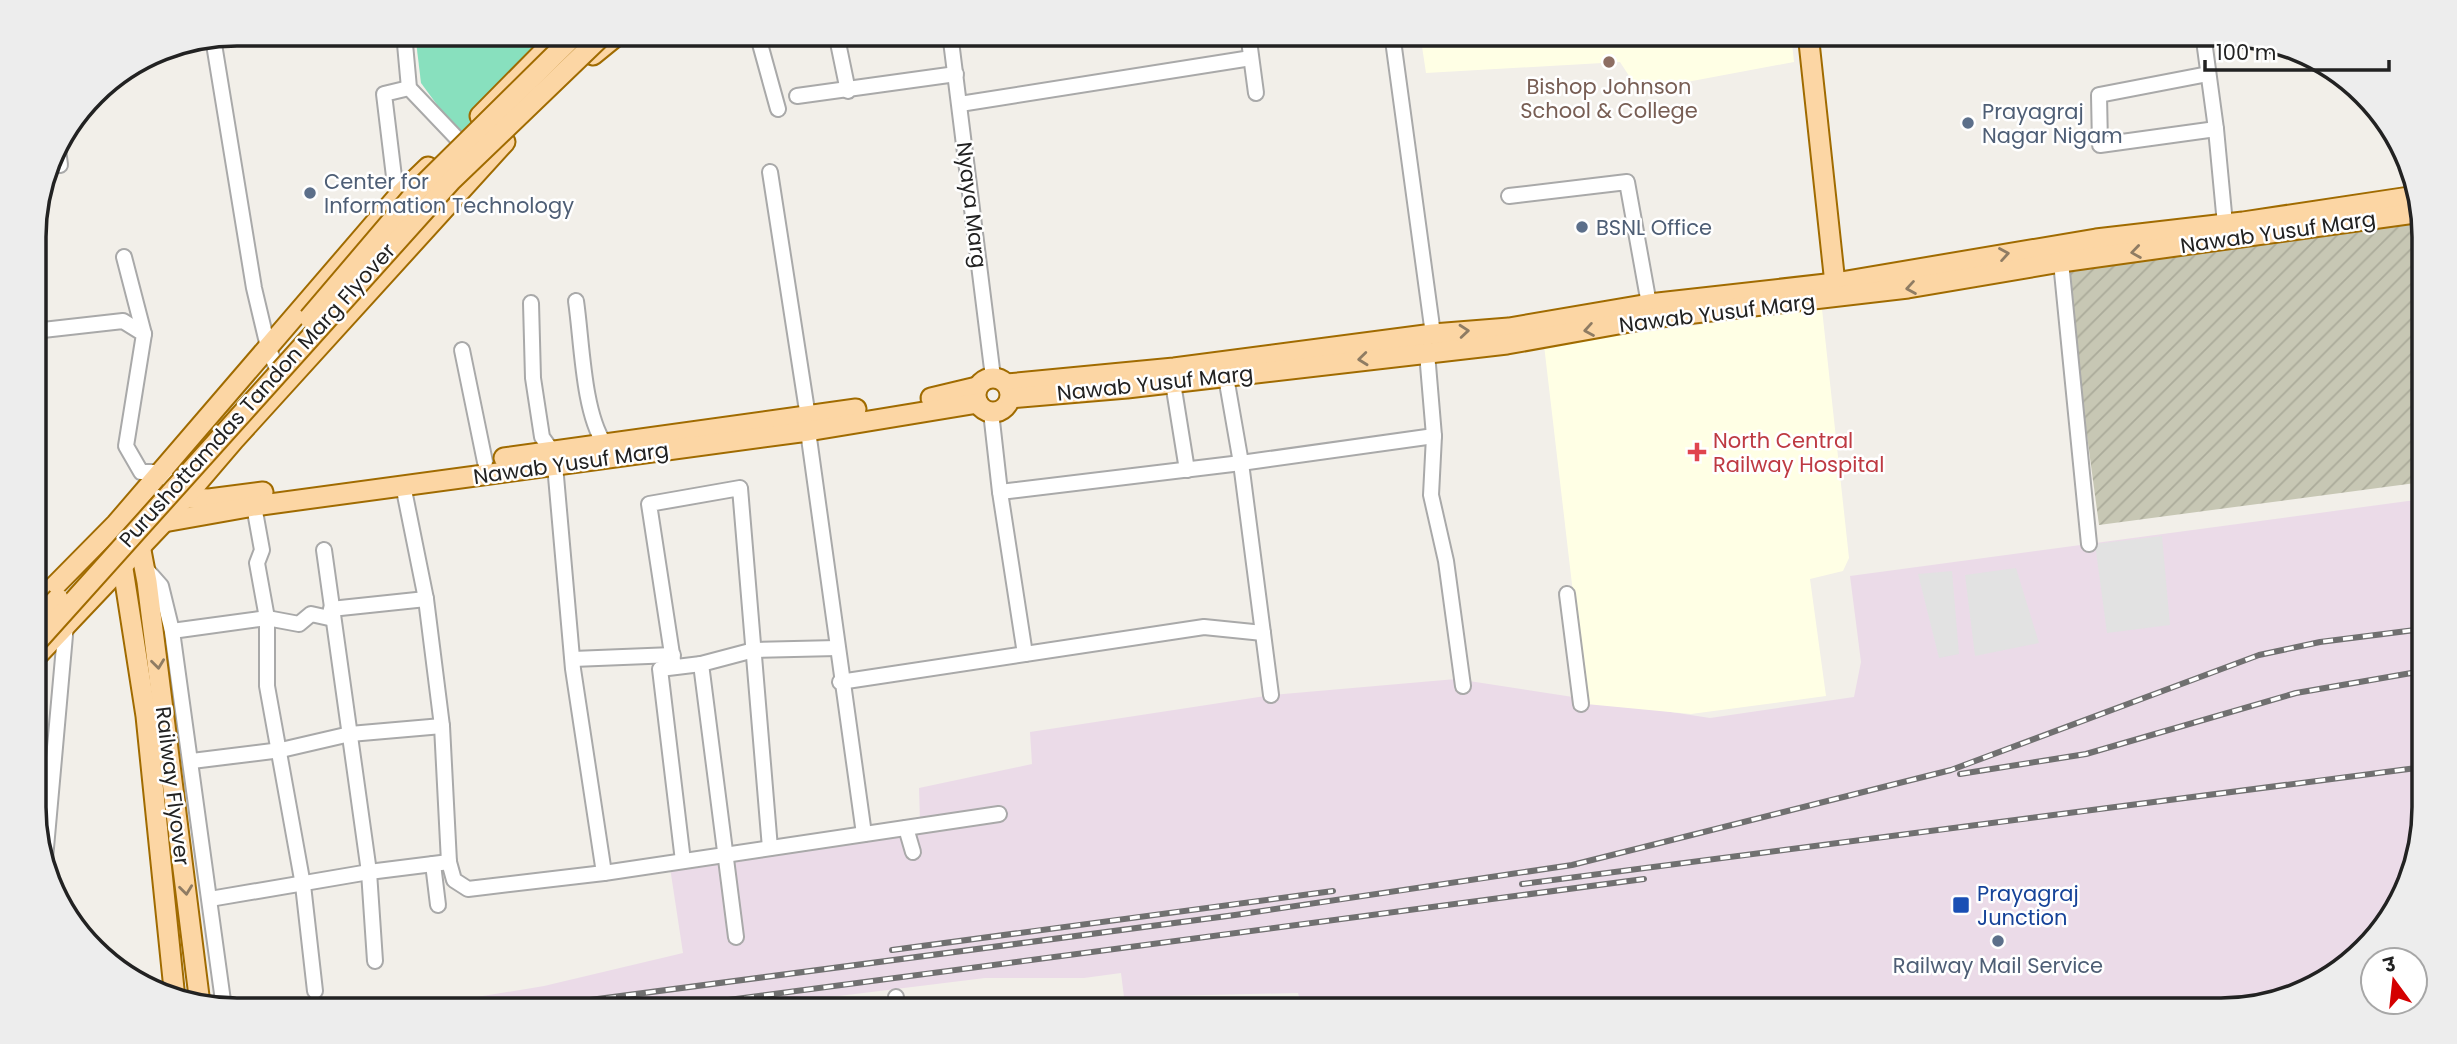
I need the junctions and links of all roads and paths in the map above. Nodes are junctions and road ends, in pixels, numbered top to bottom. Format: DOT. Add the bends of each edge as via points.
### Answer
graph roads {
  1 [pos="405,46"];
  2 [pos="549,46"];
  3 [pos="564,46"];
  4 [pos="591,46"];
  5 [pos="604,46"];
  6 [pos="761,46"];
  7 [pos="839,46"];
  8 [pos="952,46"];
  9 [pos="1250,46"];
  10 [pos="1394,46"];
  11 [pos="1809,46"];
  12 [pos="2205,46"];
  13 [pos="215,47"];
  14 [pos="1251,58"];
  15 [pos="956,74"];
  16 [pos="2208,74"];
  17 [pos="409,88"];
  18 [pos="848,91"];
  19 [pos="1256,93"];
  20 [pos="797,96"];
  21 [pos="960,104"];
  22 [pos="778,109"];
  23 [pos="2216,130"];
  24 [pos="456,140"];
  25 [pos="483,163"];
  26 [pos="770,172"];
  27 [pos="399,195"];
  28 [pos="1509,196"];
  29 [pos="2407,197"];
  30 [pos="2410,214"];
  31 [pos="2225,224"];
  32 [pos="419,234"];
  33 [pos="124,257"];
  34 [pos="2061,262"];
  35 [pos="1836,290"];
  36 [pos="576,301"];
  37 [pos="531,303"];
  38 [pos="1649,304"];
  39 [pos="46,330"];
  40 [pos="144,334"];
  41 [pos="1430,343"];
  42 [pos="268,347"];
  43 [pos="462,350"];
  44 [pos="1226,377"];
  45 [pos="1173,383"];
  46 [pos="284,387"];
  47 [pos="993,394"];
  48 [pos="808,424"];
  49 [pos="1434,436"];
  50 [pos="604,443"];
  51 [pos="554,458"];
  52 [pos="485,462"];
  53 [pos="1241,463"];
  54 [pos="1187,470"];
  55 [pos="161,472"];
  56 [pos="403,485"];
  57 [pos="1000,492"];
  58 [pos="184,498"];
  59 [pos="254,506"];
  60 [pos="131,508"];
  61 [pos="164,522"];
  62 [pos="116,524"];
  63 [pos="2090,544"];
  64 [pos="141,547"];
  65 [pos="324,550"];
  66 [pos="123,566"];
  67 [pos="145,568"];
  68 [pos="46,594"];
  69 [pos="1567,594"];
  70 [pos="426,599"];
  71 [pos="331,609"];
  72 [pos="46,611"];
  73 [pos="267,618"];
  74 [pos="66,624"];
  75 [pos="172,631"];
  76 [pos="46,632"];
  77 [pos="1263,633"];
  78 [pos="46,645"];
  79 [pos="836,648"];
  80 [pos="754,650"];
  81 [pos="1025,653"];
  82 [pos="573,659"];
  83 [pos="673,661"];
  84 [pos="701,664"];
  85 [pos="840,682"];
  86 [pos="1463,686"];
  87 [pos="1271,695"];
  88 [pos="1581,704"];
  89 [pos="442,726"];
  90 [pos="350,734"];
  91 [pos="281,750"];
  92 [pos="192,761"];
  93 [pos="999,814"];
  94 [pos="906,828"];
  95 [pos="47,834"];
  96 [pos="863,834"];
  97 [pos="771,848"];
  98 [pos="913,852"];
  99 [pos="724,855"];
  100 [pos="682,861"];
  101 [pos="449,862"];
  102 [pos="433,864"];
  103 [pos="369,872"];
  104 [pos="604,873"];
  105 [pos="303,885"];
  106 [pos="210,900"];
  107 [pos="438,905"];
  108 [pos="736,937"];
  109 [pos="374,961"];
  110 [pos="174,988"];
  111 [pos="315,992"];
  112 [pos="199,995"];
  113 [pos="223,997"];
  1 -- 17 [label="street"];
  2 -- 24 [label="main road"];
  3 -- 72 [label="main road, Purushottamdas Tandon Marg Flyover, bridge" via="418,190 181,469"];
  4 -- 76 [label="main road, Purushottamdas Tandon Marg Flyover, bridge" via="451,181"];
  5 -- 25 [label="main road"];
  6 -- 22 [label="street"];
  7 -- 18 [label="street"];
  8 -- 15 [label="street, Nyaya Marg"];
  9 -- 14 [label="street"];
  10 -- 41 [label="street"];
  11 -- 35 [label="main road"];
  12 -- 16 [label="street"];
  13 -- 42 [label="street" via="254,288"];
  14 -- 19 [label="street"];
  14 -- 21 [label="street"];
  15 -- 18 [label="street"];
  15 -- 21 [label="street, Nyaya Marg"];
  16 -- 23 [label="street"];
  16 -- 23 [label="street" via="2099,95 2100,145"];
  17 -- 24 [label="street"];
  17 -- 27 [label="street" via="384,93"];
  18 -- 20 [label="street"];
  21 -- 47 [label="street, Nyaya Marg"];
  23 -- 31 [label="street"];
  24 -- 25 [label="street"];
  24 -- 27 [label="main road"];
  25 -- 32 [label="main road"];
  26 -- 48 [label="street"];
  27 -- 32 [label="street"];
  27 -- 42 [label="main road"];
  28 -- 38 [label="street" via="1627,181"];
  29 -- 31 [label="main road, Nawab Yusuf Marg"];
  30 -- 34 [label="main road, Nawab Yusuf Marg, one-way"];
  35 -- 31 [label="main road, Nawab Yusuf Marg, one-way" via="2084,241"];
  32 -- 46 [label="main road"];
  33 -- 40 [label="street"];
  34 -- 35 [label="main road, Nawab Yusuf Marg, one-way"];
  34 -- 63 [label="street"];
  35 -- 38 [label="main road, Nawab Yusuf Marg"];
  35 -- 41 [label="main road, Nawab Yusuf Marg, one-way" via="1507,344"];
  36 -- 50 [label="street" via="587,395 595,429"];
  37 -- 51 [label="street" via="533,377 542,437"];
  41 -- 38 [label="main road, Nawab Yusuf Marg, one-way"];
  39 -- 40 [label="street" via="123,321"];
  40 -- 55 [label="street" via="125,446 141,472"];
  41 -- 44 [label="main road, Nawab Yusuf Marg, one-way"];
  41 -- 47 [label="main road, Nawab Yusuf Marg" via="1174,368"];
  41 -- 49 [label="street"];
  42 -- 46 [label="street"];
  42 -- 55 [label="main road"];
  43 -- 52 [label="street"];
  44 -- 45 [label="main road, Nawab Yusuf Marg"];
  44 -- 53 [label="street"];
  45 -- 47 [label="main road, Nawab Yusuf Marg"];
  45 -- 54 [label="street"];
  46 -- 58 [label="main road"];
  47 -- 48 [label="main road, Nawab Yusuf Marg"];
  47 -- 57 [label="street, Nyaya Marg"];
  48 -- 50 [label="main road, Nawab Yusuf Marg"];
  48 -- 51 [label="main road, Nawab Yusuf Marg"];
  48 -- 79 [label="street"];
  49 -- 53 [label="street"];
  49 -- 86 [label="street" via="1431,495 1446,561"];
  50 -- 51 [label="main road, Nawab Yusuf Marg"];
  51 -- 52 [label="main road, Nawab Yusuf Marg"];
  51 -- 56 [label="main road, Nawab Yusuf Marg"];
  51 -- 82 [label="street"];
  52 -- 58 [label="main road, Nawab Yusuf Marg" via="209,499"];
  53 -- 54 [label="street"];
  53 -- 77 [label="street"];
  54 -- 57 [label="street"];
  55 -- 58 [label="street"];
  55 -- 60 [label="main road"];
  56 -- 59 [label="main road, Nawab Yusuf Marg"];
  56 -- 70 [label="street"];
  57 -- 81 [label="street, Nyaya Marg"];
  58 -- 61 [label="main road"];
  59 -- 61 [label="main road, Nawab Yusuf Marg"];
  59 -- 73 [label="street"];
  60 -- 62 [label="main road"];
  60 -- 64 [label="main road, Railway Flyover"];
  61 -- 64 [label="main road"];
  62 -- 66 [label="main road, Railway Flyover"];
  62 -- 68 [label="main road"];
  64 -- 66 [label="main road"];
  64 -- 67 [label="main road, Railway Flyover"];
  65 -- 71 [label="street"];
  66 -- 74 [label="main road"];
  66 -- 110 [label="main road, Railway Flyover" via="146,716"];
  67 -- 75 [label="street" via="161,586"];
  67 -- 112 [label="main road, Railway Flyover, one-way"];
  69 -- 88 [label="street"];
  70 -- 71 [label="street"];
  70 -- 89 [label="street"];
  71 -- 73 [label="street" via="329,618 311,614 299,624"];
  71 -- 90 [label="street"];
  73 -- 75 [label="street"];
  73 -- 91 [label="street" via="267,686"];
  74 -- 78 [label="main road"];
  74 -- 95 [label="street"];
  75 -- 92 [label="street"];
  77 -- 81 [label="street" via="1204,627"];
  77 -- 87 [label="street"];
  79 -- 80 [label="street"];
  79 -- 85 [label="street"];
  80 -- 83 [label="street" via="740,488 649,504"];
  80 -- 84 [label="street"];
  80 -- 97 [label="street"];
  81 -- 85 [label="street"];
  82 -- 83 [label="street"];
  82 -- 104 [label="street"];
  83 -- 84 [label="street"];
  83 -- 100 [label="street" via="660,669"];
  84 -- 99 [label="street"];
  85 -- 96 [label="street"];
  89 -- 90 [label="street"];
  89 -- 101 [label="street"];
  90 -- 91 [label="street"];
  90 -- 103 [label="street"];
  91 -- 92 [label="street"];
  91 -- 105 [label="street"];
  92 -- 106 [label="street"];
  93 -- 94 [label="street"];
  94 -- 96 [label="street"];
  94 -- 98 [label="street"];
  96 -- 97 [label="street"];
  97 -- 99 [label="street"];
  99 -- 100 [label="street"];
  99 -- 108 [label="street"];
  100 -- 104 [label="street"];
  101 -- 102 [label="street"];
  101 -- 104 [label="street" via="454,880 468,889"];
  102 -- 103 [label="street"];
  102 -- 107 [label="street"];
  103 -- 105 [label="street"];
  103 -- 109 [label="street"];
  105 -- 106 [label="street"];
  105 -- 111 [label="street"];
  106 -- 113 [label="street"];
}
